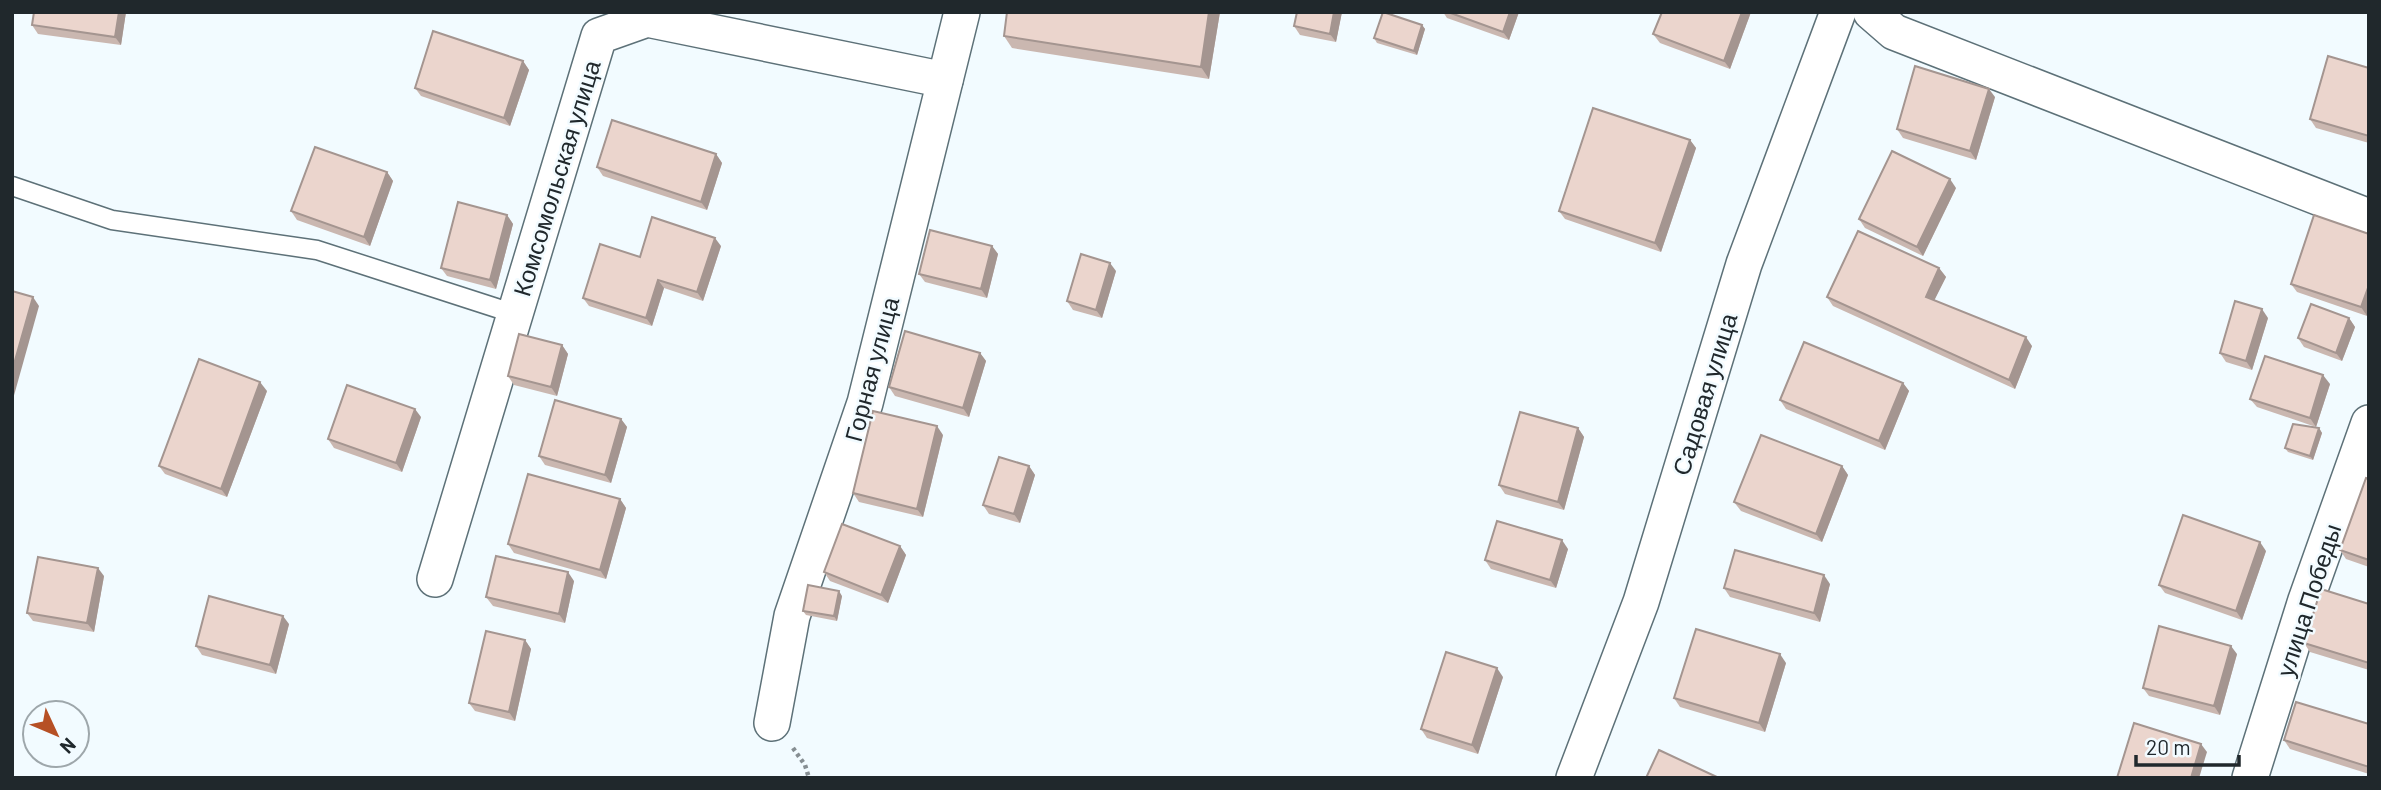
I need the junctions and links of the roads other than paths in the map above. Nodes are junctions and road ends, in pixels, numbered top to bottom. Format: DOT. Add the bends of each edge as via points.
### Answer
graph roads {
  1 [pos="962,12"];
  2 [pos="1838,12"];
  3 [pos="1871,12"];
  4 [pos="599,24"];
  5 [pos="945,80"];
  6 [pos="12,186"];
  7 [pos="2369,217"];
  8 [pos="515,314"];
  9 [pos="2369,423"];
  10 [pos="435,579"];
  11 [pos="772,723"];
  12 [pos="1574,778"];
  13 [pos="2250,778"];
  1 -- 5 [label="street, Горная улица"];
  2 -- 12 [label="street, Садовая улица" via="1744,264 1641,602"];
  3 -- 7 [label="street" via="1894,32"];
  4 -- 5 [label="street, Комсомольская улица" via="648,19"];
  4 -- 8 [label="street, Комсомольская улица"];
  5 -- 11 [label="street, Горная улица" via="865,403 792,616"];
  6 -- 8 [label="lane" via="112,220 317,250"];
  8 -- 10 [label="street, Комсомольская улица"];
  9 -- 13 [label="street, улица Победы"];
}
